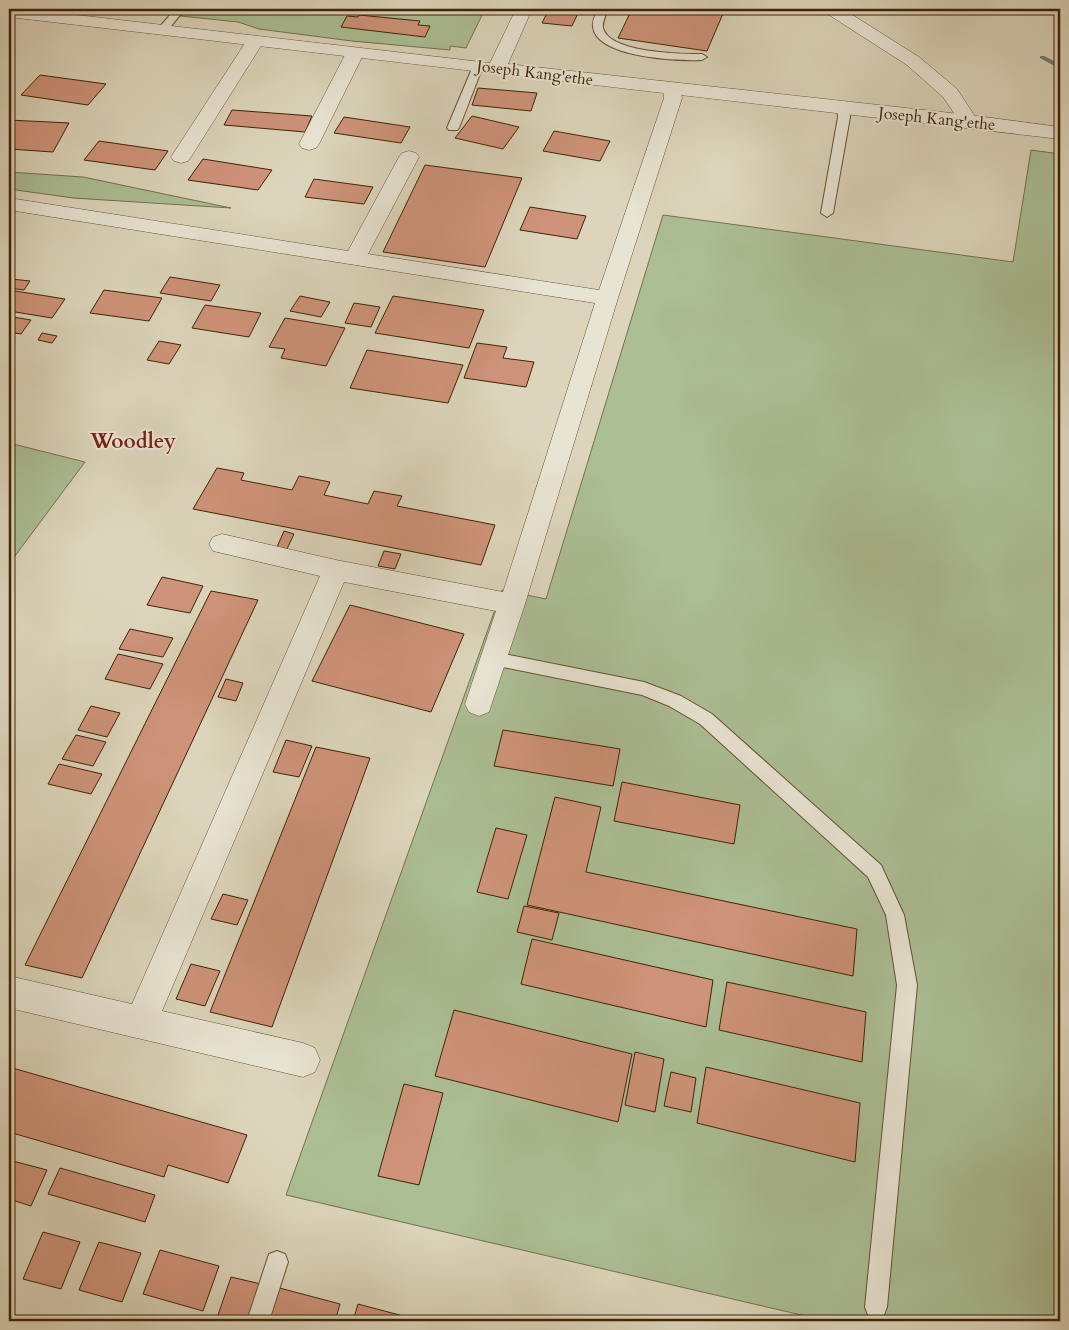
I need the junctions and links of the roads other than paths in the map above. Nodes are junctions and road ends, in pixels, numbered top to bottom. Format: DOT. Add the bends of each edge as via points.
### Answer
graph roads {
  1 [pos="180,9"];
  2 [pos="524,9"];
  3 [pos="603,9"];
  4 [pos="832,9"];
  5 [pos="9,12"];
  6 [pos="163,29"];
  7 [pos="255,41"];
  8 [pos="355,53"];
  9 [pos="702,57"];
  10 [pos="478,66"];
  11 [pos="497,68"];
  12 [pos="672,89"];
  13 [pos="843,108"];
  14 [pos="970,121"];
  15 [pos="453,128"];
  16 [pos="1060,133"];
  17 [pos="309,144"];
  18 [pos="181,157"];
  19 [pos="409,157"];
  20 [pos="9,204"];
  21 [pos="827,213"];
  22 [pos="355,258"];
  23 [pos="607,298"];
  24 [pos="222,544"];
  25 [pos="336,570"];
  26 [pos="512,604"];
  27 [pos="494,659"];
  28 [pos="479,704"];
  29 [pos="9,992"];
  30 [pos="140,1023"];
  31 [pos="303,1060"];
  32 [pos="277,1262"];
  33 [pos="876,1307"];
  34 [pos="258,1321"];
  1 -- 6 [label="lane"];
  2 -- 11 [label="street"];
  3 -- 9 [label="lane" via="598,29 611,43 652,54"];
  4 -- 14 [label="street" via="913,61 950,93"];
  5 -- 6 [label="street, Joseph Kang'ethe"];
  6 -- 7 [label="street, Joseph Kang'ethe"];
  7 -- 8 [label="street, Joseph Kang'ethe"];
  7 -- 18 [label="street"];
  8 -- 10 [label="street, Joseph Kang'ethe"];
  8 -- 17 [label="street"];
  10 -- 11 [label="street, Joseph Kang'ethe"];
  10 -- 15 [label="lane"];
  11 -- 12 [label="street, Joseph Kang'ethe"];
  12 -- 13 [label="street, Joseph Kang'ethe"];
  12 -- 23 [label="street" via="673,98"];
  13 -- 14 [label="street, Joseph Kang'ethe"];
  13 -- 21 [label="lane"];
  14 -- 16 [label="street, Joseph Kang'ethe"];
  19 -- 22 [label="street"];
  20 -- 22 [label="street"];
  22 -- 23 [label="street"];
  23 -- 26 [label="street"];
  24 -- 25 [label="street"];
  25 -- 26 [label="street"];
  25 -- 30 [label="street"];
  26 -- 27 [label="street"];
  27 -- 28 [label="street"];
  27 -- 33 [label="lane" via="644,689 675,700 706,719 874,871 895,916 907,985"];
  29 -- 30 [label="street"];
  30 -- 31 [label="street"];
  32 -- 34 [label="lane"];
}
